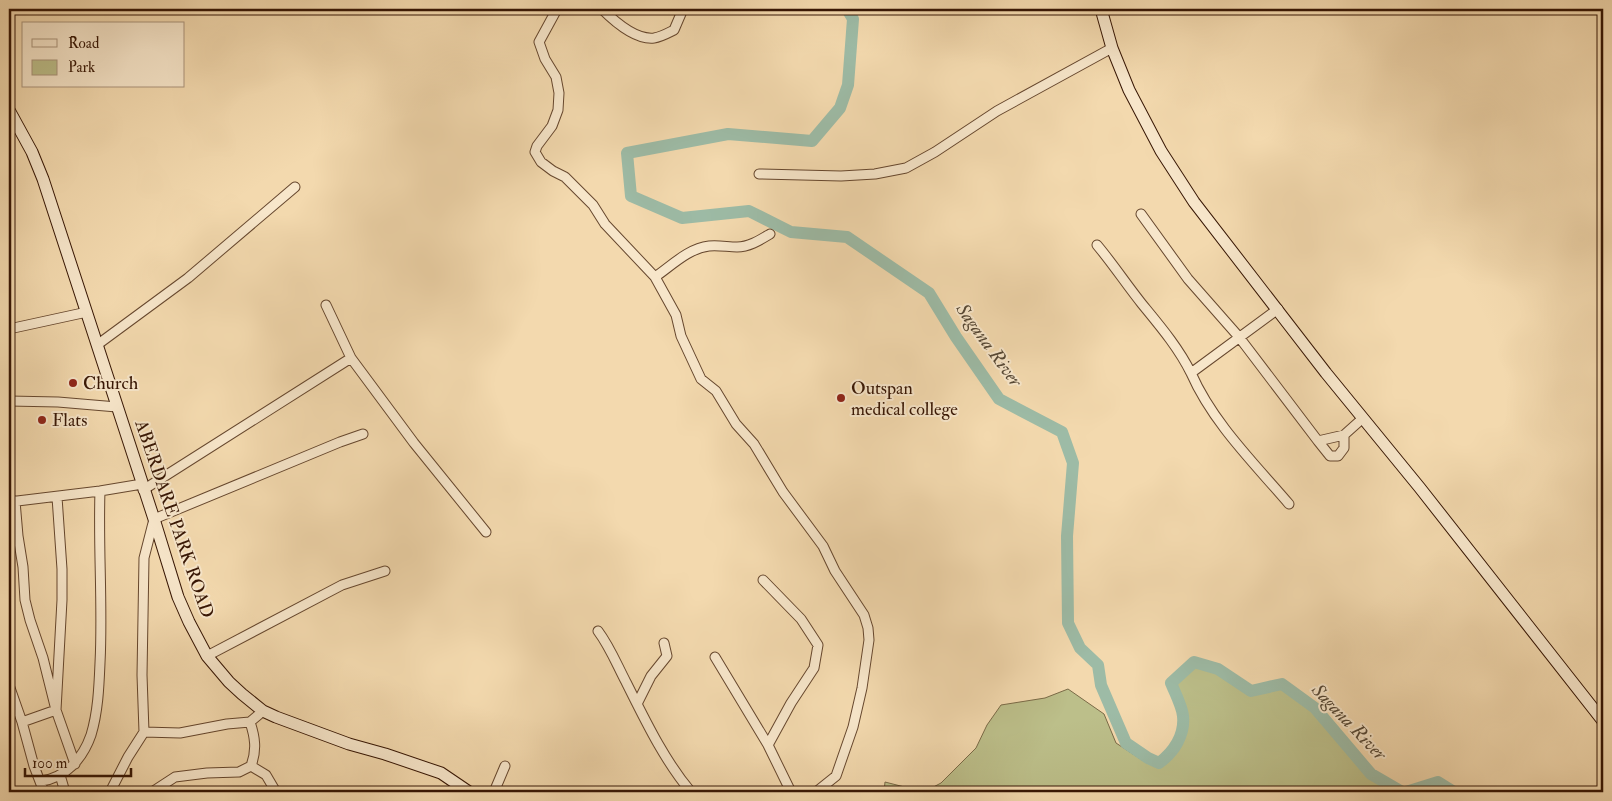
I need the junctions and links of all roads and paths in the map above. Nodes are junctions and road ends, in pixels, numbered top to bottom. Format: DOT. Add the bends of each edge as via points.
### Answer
graph roads {
  1 [pos="558,9"];
  2 [pos="602,9"];
  3 [pos="683,9"];
  4 [pos="1101,9"];
  5 [pos="1112,48"];
  6 [pos="9,110"];
  7 [pos="758,174"];
  8 [pos="295,187"];
  9 [pos="1141,214"];
  10 [pos="770,234"];
  11 [pos="1098,245"];
  12 [pos="655,277"];
  13 [pos="326,305"];
  14 [pos="1278,309"];
  15 [pos="87,312"];
  16 [pos="9,329"];
  17 [pos="1239,337"];
  18 [pos="97,345"];
  19 [pos="351,358"];
  20 [pos="1191,373"];
  21 [pos="9,401"];
  22 [pos="117,407"];
  23 [pos="1363,418"];
  24 [pos="363,434"];
  25 [pos="1344,434"];
  26 [pos="1318,442"];
  27 [pos="142,487"];
  28 [pos="100,491"];
  29 [pos="57,497"];
  30 [pos="12,502"];
  31 [pos="1289,504"];
  32 [pos="154,519"];
  33 [pos="486,532"];
  34 [pos="385,570"];
  35 [pos="763,580"];
  36 [pos="598,631"];
  37 [pos="664,643"];
  38 [pos="208,656"];
  39 [pos="715,658"];
  40 [pos="9,685"];
  41 [pos="637,704"];
  42 [pos="56,710"];
  43 [pos="263,710"];
  44 [pos="1603,719"];
  45 [pos="22,722"];
  46 [pos="250,722"];
  47 [pos="144,732"];
  48 [pos="768,745"];
  49 [pos="75,764"];
  50 [pos="251,766"];
  51 [pos="505,766"];
  52 [pos="60,775"];
  53 [pos="41,781"];
  54 [pos="44,792"];
  55 [pos="65,792"];
  56 [pos="110,792"];
  57 [pos="152,792"];
  58 [pos="276,792"];
  59 [pos="468,792"];
  60 [pos="494,792"];
  61 [pos="692,792"];
  62 [pos="791,792"];
  63 [pos="816,792"];
  1 -- 12 [label="street" via="540,42 545,60 556,77 560,93 558,110 552,126 536,146 536,152 541,162 565,177 593,205 605,224"];
  2 -- 3 [label="street" via="614,22 644,37 655,38 674,30"];
  4 -- 5 [label="street"];
  5 -- 7 [label="street" via="997,111 906,168 840,176"];
  5 -- 14 [label="street" via="1129,90 1178,179"];
  6 -- 15 [label="street, ABERDARE PARK ROAD" via="43,179"];
  8 -- 18 [label="street" via="188,278"];
  9 -- 17 [label="street" via="1188,279"];
  10 -- 12 [label="street" via="740,247 698,249"];
  11 -- 20 [label="street" via="1181,353"];
  12 -- 63 [label="street" via="676,315 681,336 701,379 716,391 736,424 754,444 864,615 869,640 852,727 836,776"];
  13 -- 19 [label="street"];
  14 -- 17 [label="street"];
  14 -- 23 [label="street"];
  15 -- 16 [label="street"];
  15 -- 18 [label="street, ABERDARE PARK ROAD"];
  17 -- 20 [label="street"];
  17 -- 26 [label="street"];
  18 -- 22 [label="street, ABERDARE PARK ROAD"];
  19 -- 27 [label="street"];
  19 -- 33 [label="street"];
  20 -- 31 [label="street" via="1225,429"];
  21 -- 22 [label="street"];
  22 -- 27 [label="street, ABERDARE PARK ROAD"];
  23 -- 25 [label="street"];
  23 -- 44 [label="street"];
  24 -- 32 [label="street"];
  25 -- 26 [label="street"];
  25 -- 26 [label="street" via="1344,448 1338,456 1330,456"];
  27 -- 28 [label="street"];
  27 -- 32 [label="street, ABERDARE PARK ROAD"];
  28 -- 29 [label="street"];
  28 -- 49 [label="street" via="99,682 90,737"];
  29 -- 30 [label="street"];
  29 -- 42 [label="street" via="62,600"];
  30 -- 42 [label="street" via="25,600"];
  32 -- 38 [label="street, ABERDARE PARK ROAD" via="178,597"];
  32 -- 47 [label="street" via="144,558"];
  34 -- 38 [label="street" via="342,585"];
  35 -- 48 [label="street" via="801,619 818,645 814,668"];
  36 -- 41 [label="street" via="609,646"];
  37 -- 41 [label="street" via="667,656 651,676"];
  38 -- 43 [label="street, ABERDARE PARK ROAD" via="229,682"];
  39 -- 48 [label="street"];
  40 -- 45 [label="street"];
  41 -- 61 [label="street" via="670,763"];
  42 -- 45 [label="street"];
  42 -- 49 [label="street"];
  43 -- 46 [label="street"];
  43 -- 59 [label="street, ABERDARE PARK ROAD" via="321,735 441,773"];
  45 -- 53 [label="street"];
  46 -- 47 [label="street" via="180,733"];
  46 -- 50 [label="street" via="255,739"];
  47 -- 56 [label="street"];
  48 -- 62 [label="street"];
  49 -- 52 [label="street"];
  50 -- 57 [label="street" via="239,772 175,777"];
  50 -- 58 [label="street" via="266,774"];
  51 -- 60 [label="street"];
  52 -- 53 [label="street"];
  52 -- 55 [label="street"];
  53 -- 54 [label="street"];
}
